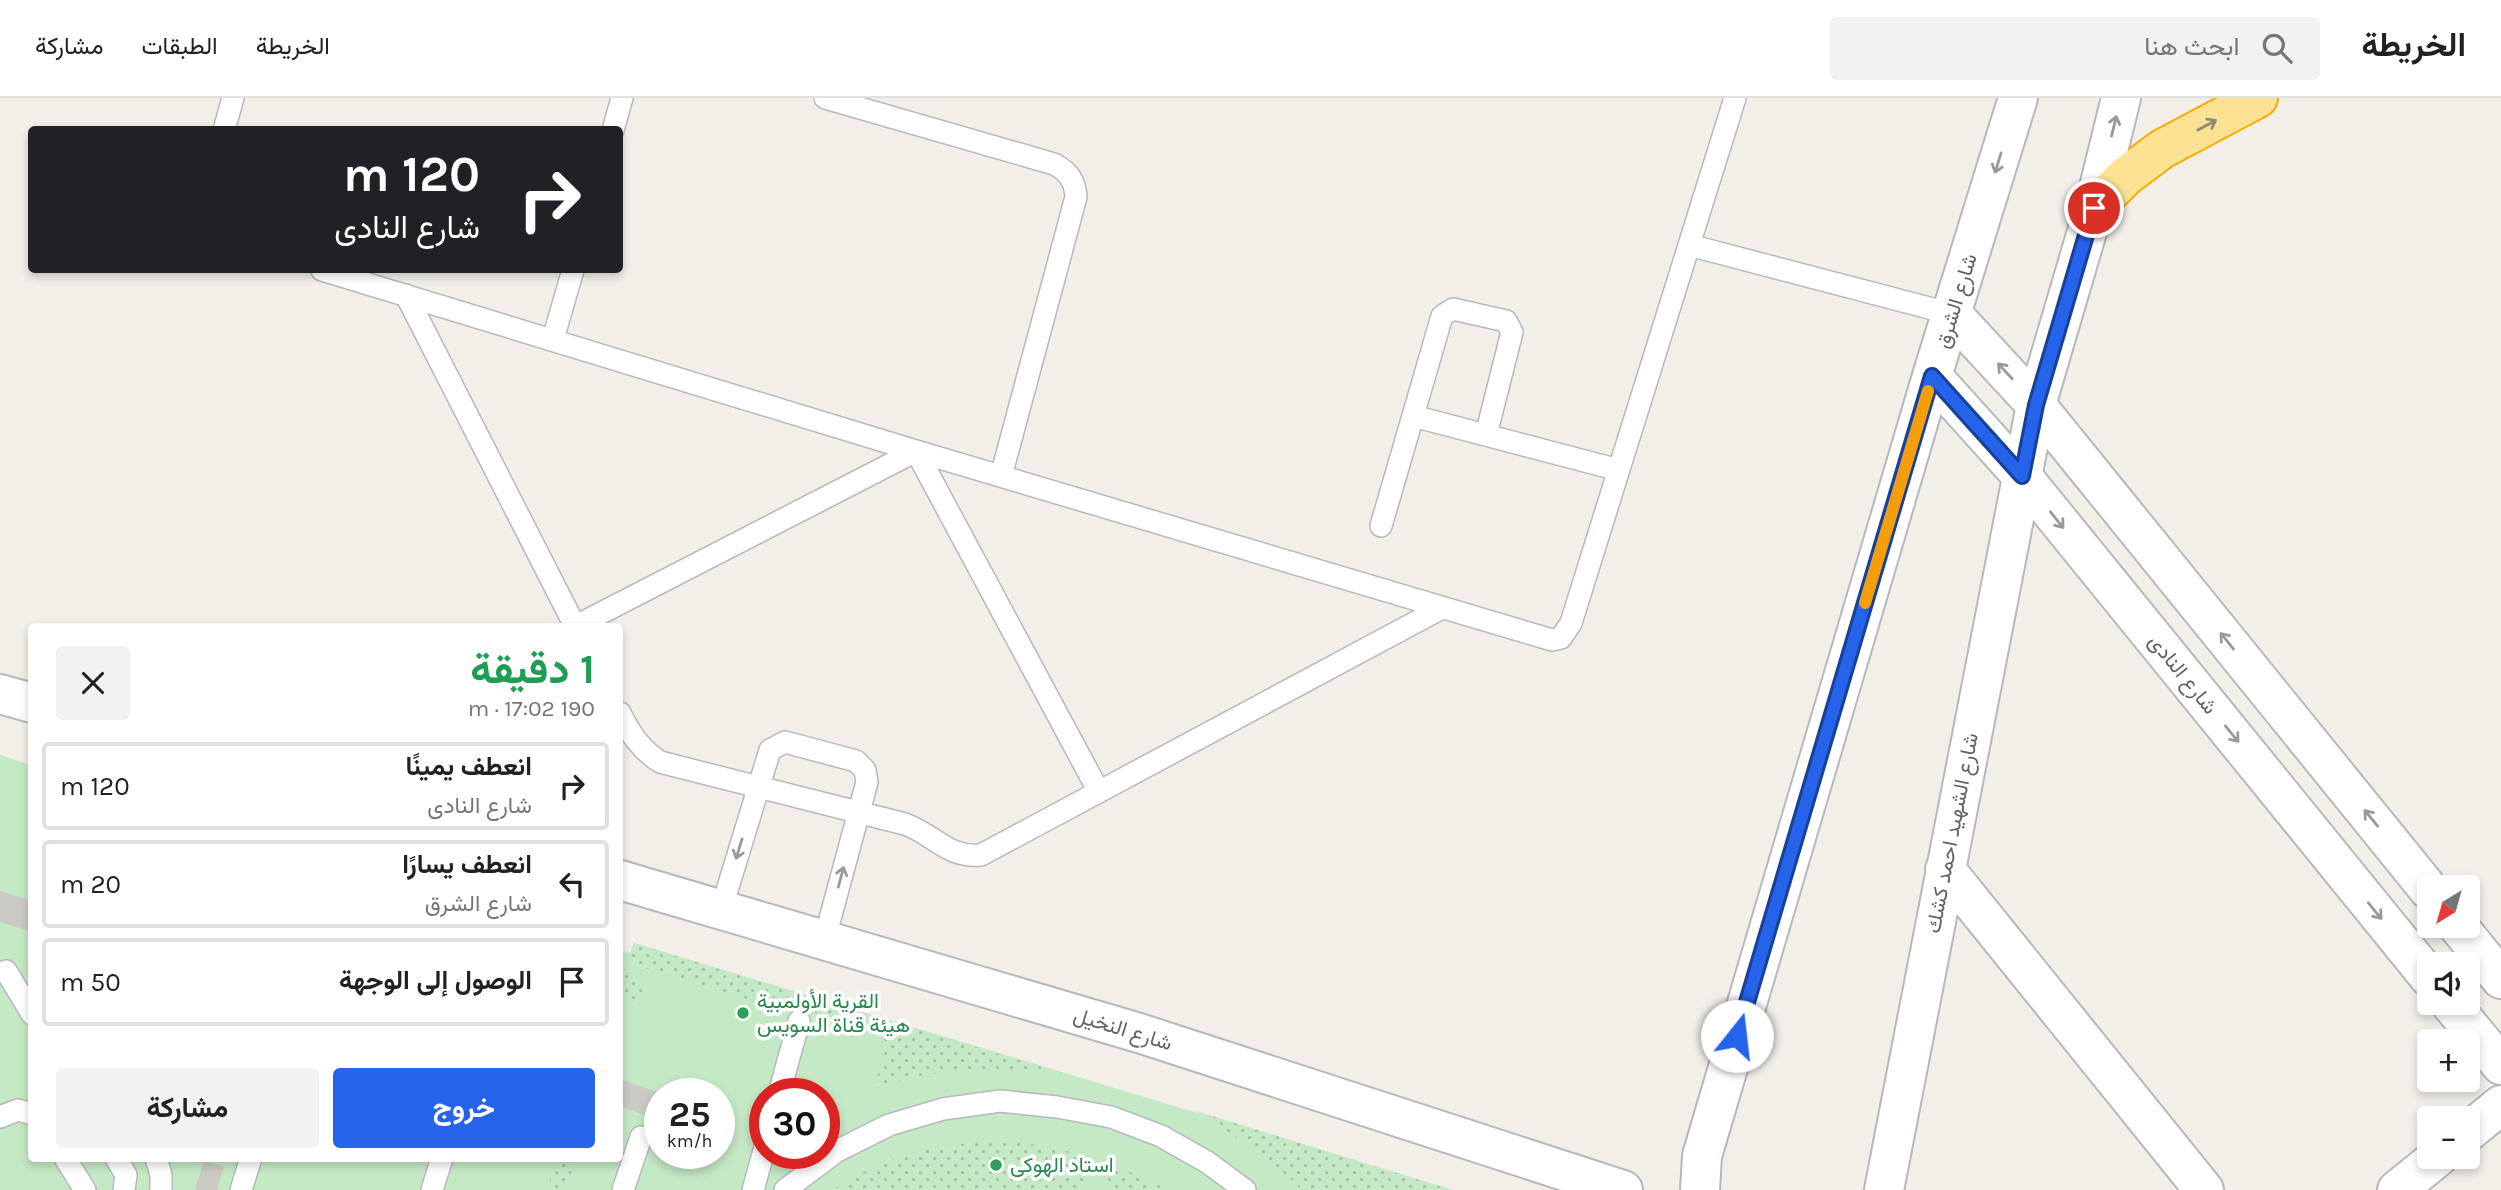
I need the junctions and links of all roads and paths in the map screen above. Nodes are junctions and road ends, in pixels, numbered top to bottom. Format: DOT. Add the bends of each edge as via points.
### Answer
graph roads {
  1 [pos="233,98"];
  2 [pos="622,98"];
  3 [pos="825,98"];
  4 [pos="1735,98"];
  5 [pos="2018,98"];
  6 [pos="2122,98"];
  7 [pos="2258,98"];
  8 [pos="225,126"];
  9 [pos="614,126"];
  10 [pos="2094,208"];
  11 [pos="1689,244"];
  12 [pos="332,273"];
  13 [pos="572,273"];
  14 [pos="406,295"];
  15 [pos="1952,314"];
  16 [pos="553,339"];
  17 [pos="1932,376"];
  18 [pos="2036,405"];
  19 [pos="1413,416"];
  20 [pos="1486,435"];
  21 [pos="916,451"];
  22 [pos="1619,470"];
  23 [pos="1002,476"];
  24 [pos="2022,476"];
  25 [pos="1381,526"];
  26 [pos="1442,608"];
  27 [pos="574,623"];
  28 [pos="582,623"];
  29 [pos="0,694"];
  30 [pos="28,702"];
  31 [pos="623,719"];
  32 [pos="757,788"];
  33 [pos="1099,792"];
  34 [pos="858,813"];
  35 [pos="1945,869"];
  36 [pos="2417,875"];
  37 [pos="623,881"];
  38 [pos="721,910"];
  39 [pos="2468,938"];
  40 [pos="824,941"];
  41 [pos="2417,962"];
  42 [pos="3,969"];
  43 [pos="2501,979"];
  44 [pos="28,988"];
  45 [pos="28,1008"];
  46 [pos="2460,1015"];
  47 [pos="799,1021"];
  48 [pos="2501,1065"];
  49 [pos="783,1078"];
  50 [pos="2501,1105"];
  51 [pos="28,1113"];
  52 [pos="0,1117"];
  53 [pos="2480,1122"];
  54 [pos="640,1137"];
  55 [pos="68,1162"];
  56 [pos="118,1162"];
  57 [pos="157,1162"];
  58 [pos="250,1162"];
  59 [pos="441,1162"];
  60 [pos="759,1169"];
  61 [pos="2423,1169"];
  62 [pos="85,1190"];
  63 [pos="124,1190"];
  64 [pos="161,1190"];
  65 [pos="241,1190"];
  66 [pos="432,1190"];
  67 [pos="623,1190"];
  68 [pos="753,1190"];
  69 [pos="785,1190"];
  70 [pos="1245,1190"];
  71 [pos="1623,1190"];
  72 [pos="1700,1190"];
  73 [pos="1884,1190"];
  74 [pos="2204,1190"];
  75 [pos="2397,1190"];
  1 -- 8 [label="lane"];
  2 -- 9 [label="lane"];
  3 -- 23 [label="lane" via="1054,164 1071,176 1076,197"];
  4 -- 11 [label="lane"];
  5 -- 15 [label="street, شارع الشرق, one-way"];
  10 -- 6 [label="street, one-way"];
  10 -- 7 [label="highway, one-way" via="2162,149"];
  10 -- 18 [label="street"];
  11 -- 15 [label="lane"];
  11 -- 22 [label="lane"];
  12 -- 14 [label="lane"];
  13 -- 16 [label="lane"];
  14 -- 16 [label="lane"];
  14 -- 27 [label="lane"];
  15 -- 17 [label="street, شارع الشرق"];
  18 -- 15 [label="street, one-way"];
  16 -- 21 [label="lane"];
  17 -- 24 [label="street, شارع النادى"];
  17 -- 72 [label="street, شارع الشرق" via="1702,1156"];
  18 -- 24 [label="street"];
  36 -- 18 [label="street, one-way"];
  19 -- 20 [label="lane"];
  19 -- 20 [label="lane" via="1442,316 1453,309 1499,319 1506,321 1512,332"];
  19 -- 25 [label="lane"];
  20 -- 22 [label="lane"];
  21 -- 23 [label="lane"];
  21 -- 28 [label="lane"];
  21 -- 33 [label="lane"];
  22 -- 26 [label="lane" via="1571,623 1561,638 1541,638"];
  23 -- 26 [label="lane"];
  24 -- 35 [label="street, شارع الشهيد احمد كشك"];
  24 -- 41 [label="street, شارع النادى, one-way"];
  26 -- 33 [label="lane"];
  29 -- 30 [label="street"];
  31 -- 32 [label="lane" via="635,741 660,762"];
  32 -- 34 [label="lane"];
  32 -- 34 [label="lane" via="767,755 785,742 861,765 867,782"];
  32 -- 38 [label="lane, one-way"];
  33 -- 34 [label="lane" via="981,856 951,852 916,828"];
  40 -- 34 [label="lane, one-way"];
  35 -- 73 [label="street, شارع الشهيد احمد كشك"];
  35 -- 74 [label="street"];
  37 -- 38 [label="street, شارع النخيل"];
  38 -- 40 [label="street, شارع النخيل"];
  39 -- 43 [label="street"];
  40 -- 71 [label="street, شارع النخيل" via="1139,1034"];
  42 -- 44 [label="lane"];
  42 -- 45 [label="lane"];
  46 -- 48 [label="street"];
  47 -- 49 [label="lane"];
  50 -- 53 [label="street"];
  51 -- 52 [label="lane"];
  54 -- 67 [label="lane"];
  55 -- 62 [label="lane"];
  56 -- 63 [label="lane" via="126,1175"];
  57 -- 64 [label="lane"];
  58 -- 65 [label="lane"];
  59 -- 66 [label="lane"];
  60 -- 68 [label="lane"];
  61 -- 75 [label="street"];
  69 -- 70 [label="lane" via="837,1151 888,1125 943,1109 1000,1101 1111,1117 1172,1142"];
}
